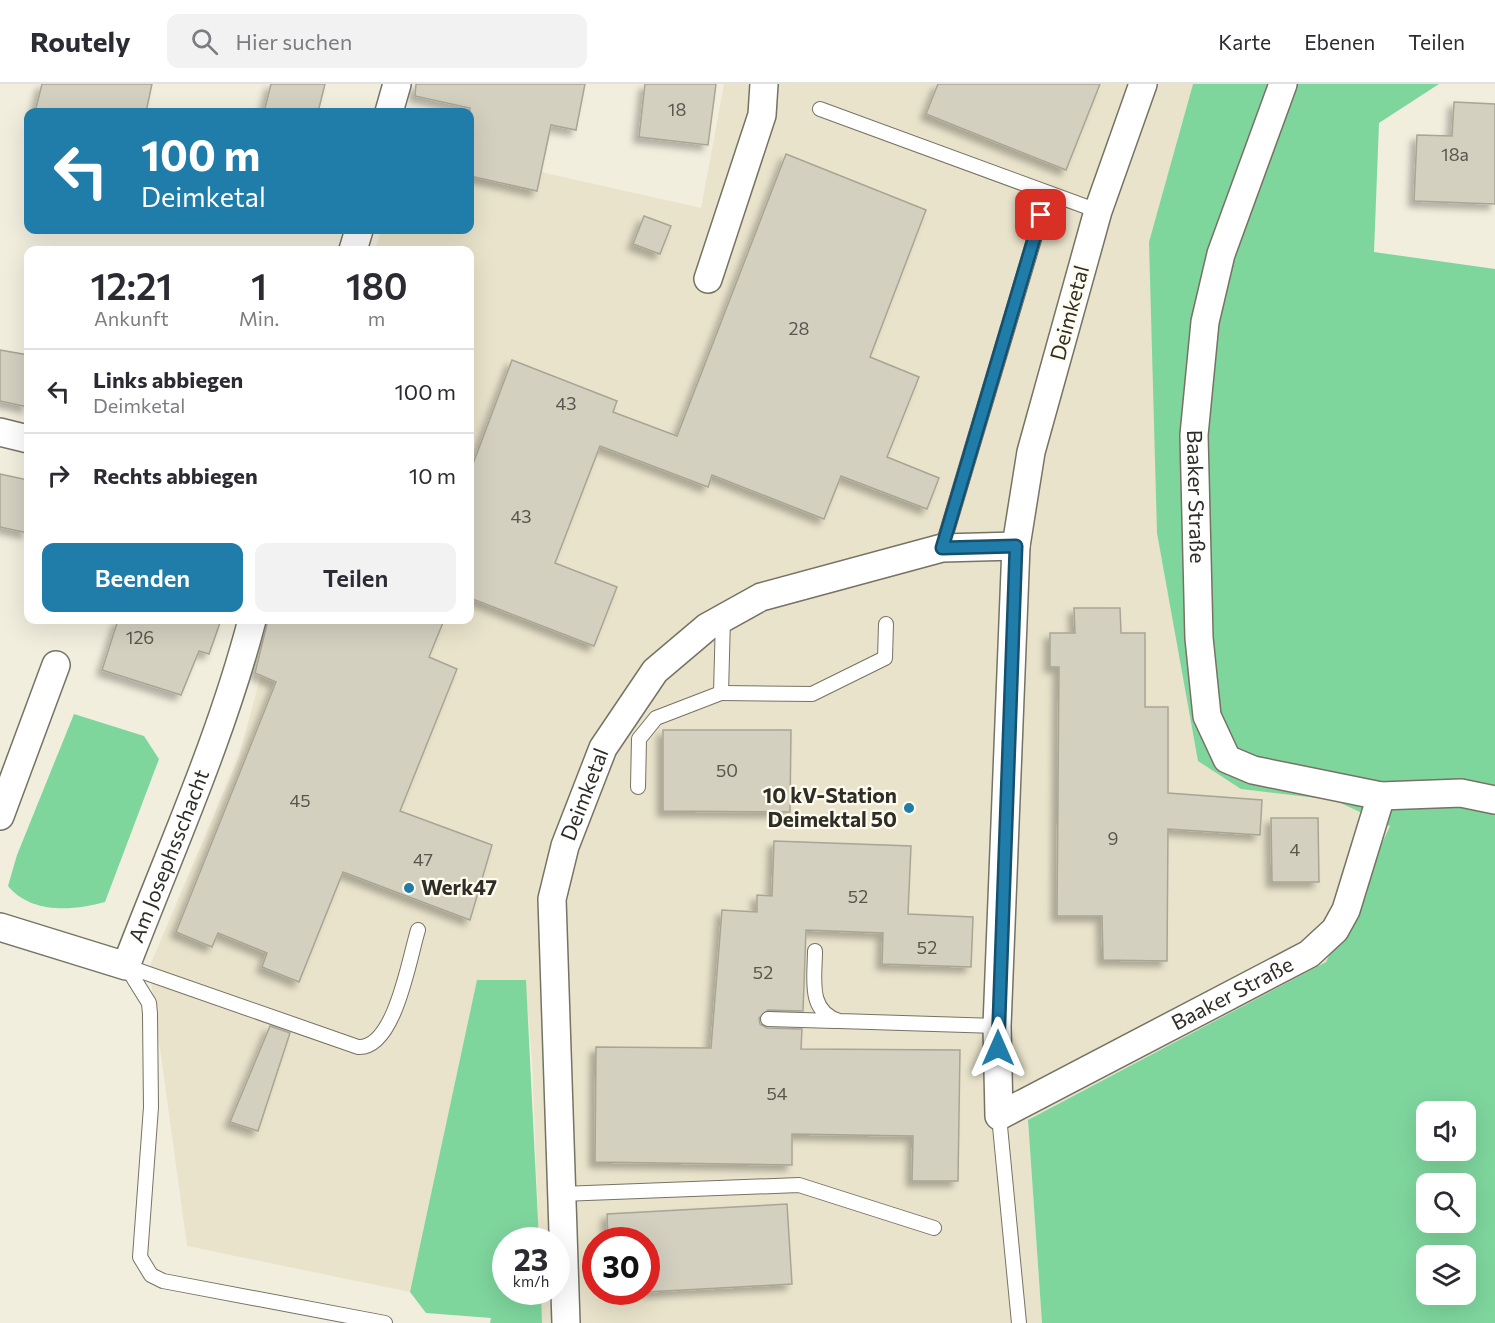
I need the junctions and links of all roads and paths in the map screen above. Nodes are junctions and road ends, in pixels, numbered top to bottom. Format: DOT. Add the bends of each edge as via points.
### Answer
graph roads {
  1 [pos="397,84"];
  2 [pos="764,84"];
  3 [pos="1143,84"];
  4 [pos="1283,84"];
  5 [pos="390,108"];
  6 [pos="820,109"];
  7 [pos="1048,193"];
  8 [pos="1098,211"];
  9 [pos="708,279"];
  10 [pos="0,432"];
  11 [pos="24,438"];
  12 [pos="1016,546"];
  13 [pos="942,548"];
  14 [pos="723,618"];
  15 [pos="251,624"];
  16 [pos="886,624"];
  17 [pos="56,665"];
  18 [pos="721,693"];
  19 [pos="638,787"];
  20 [pos="1381,796"];
  21 [pos="1495,800"];
  22 [pos="0,816"];
  23 [pos="0,927"];
  24 [pos="417,930"];
  25 [pos="815,951"];
  26 [pos="126,966"];
  27 [pos="768,1019"];
  28 [pos="839,1021"];
  29 [pos="997,1026"];
  30 [pos="999,1116"];
  31 [pos="561,1194"];
  32 [pos="934,1228"];
  33 [pos="385,1323"];
  34 [pos="566,1323"];
  35 [pos="1020,1323"];
  1 -- 5 [label="street"];
  2 -- 9 [label="street" via="762,115"];
  3 -- 8 [label="street, Deimketal"];
  4 -- 20 [label="street, Baaker Straße" via="1221,254 1205,322 1194,435 1199,638 1207,716 1227,759 1253,770"];
  6 -- 7 [label="lane"];
  7 -- 8 [label="lane"];
  7 -- 13 [label="lane"];
  8 -- 12 [label="street, Deimketal" via="1031,452"];
  10 -- 11 [label="street"];
  12 -- 13 [label="street, Deimketal"];
  12 -- 29 [label="street, Deimketal"];
  13 -- 14 [label="street, Deimketal" via="761,597"];
  14 -- 18 [label="lane"];
  14 -- 31 [label="street, Deimketal" via="655,671 603,748 565,846 552,899"];
  15 -- 26 [label="street, Am Josephsschacht" via="214,741"];
  16 -- 18 [label="lane" via="885,658 812,694"];
  17 -- 22 [label="street"];
  18 -- 19 [label="lane" via="656,718 639,739"];
  20 -- 21 [label="street, Baaker Straße" via="1461,793"];
  20 -- 30 [label="street, Baaker Straße" via="1346,910 1335,930 1309,954"];
  23 -- 26 [label="street, Am Josephsschacht"];
  24 -- 26 [label="lane" via="394,1016 367,1048"];
  25 -- 28 [label="lane" via="814,1000 823,1013"];
  26 -- 33 [label="lane" via="149,1003 150,1014 151,1107 140,1257 151,1275 163,1281"];
  27 -- 28 [label="lane"];
  28 -- 29 [label="lane"];
  29 -- 30 [label="street, Deimketal"];
  30 -- 35 [label="lane"];
  31 -- 32 [label="lane" via="799,1185"];
  31 -- 34 [label="street, Deimketal"];
}
